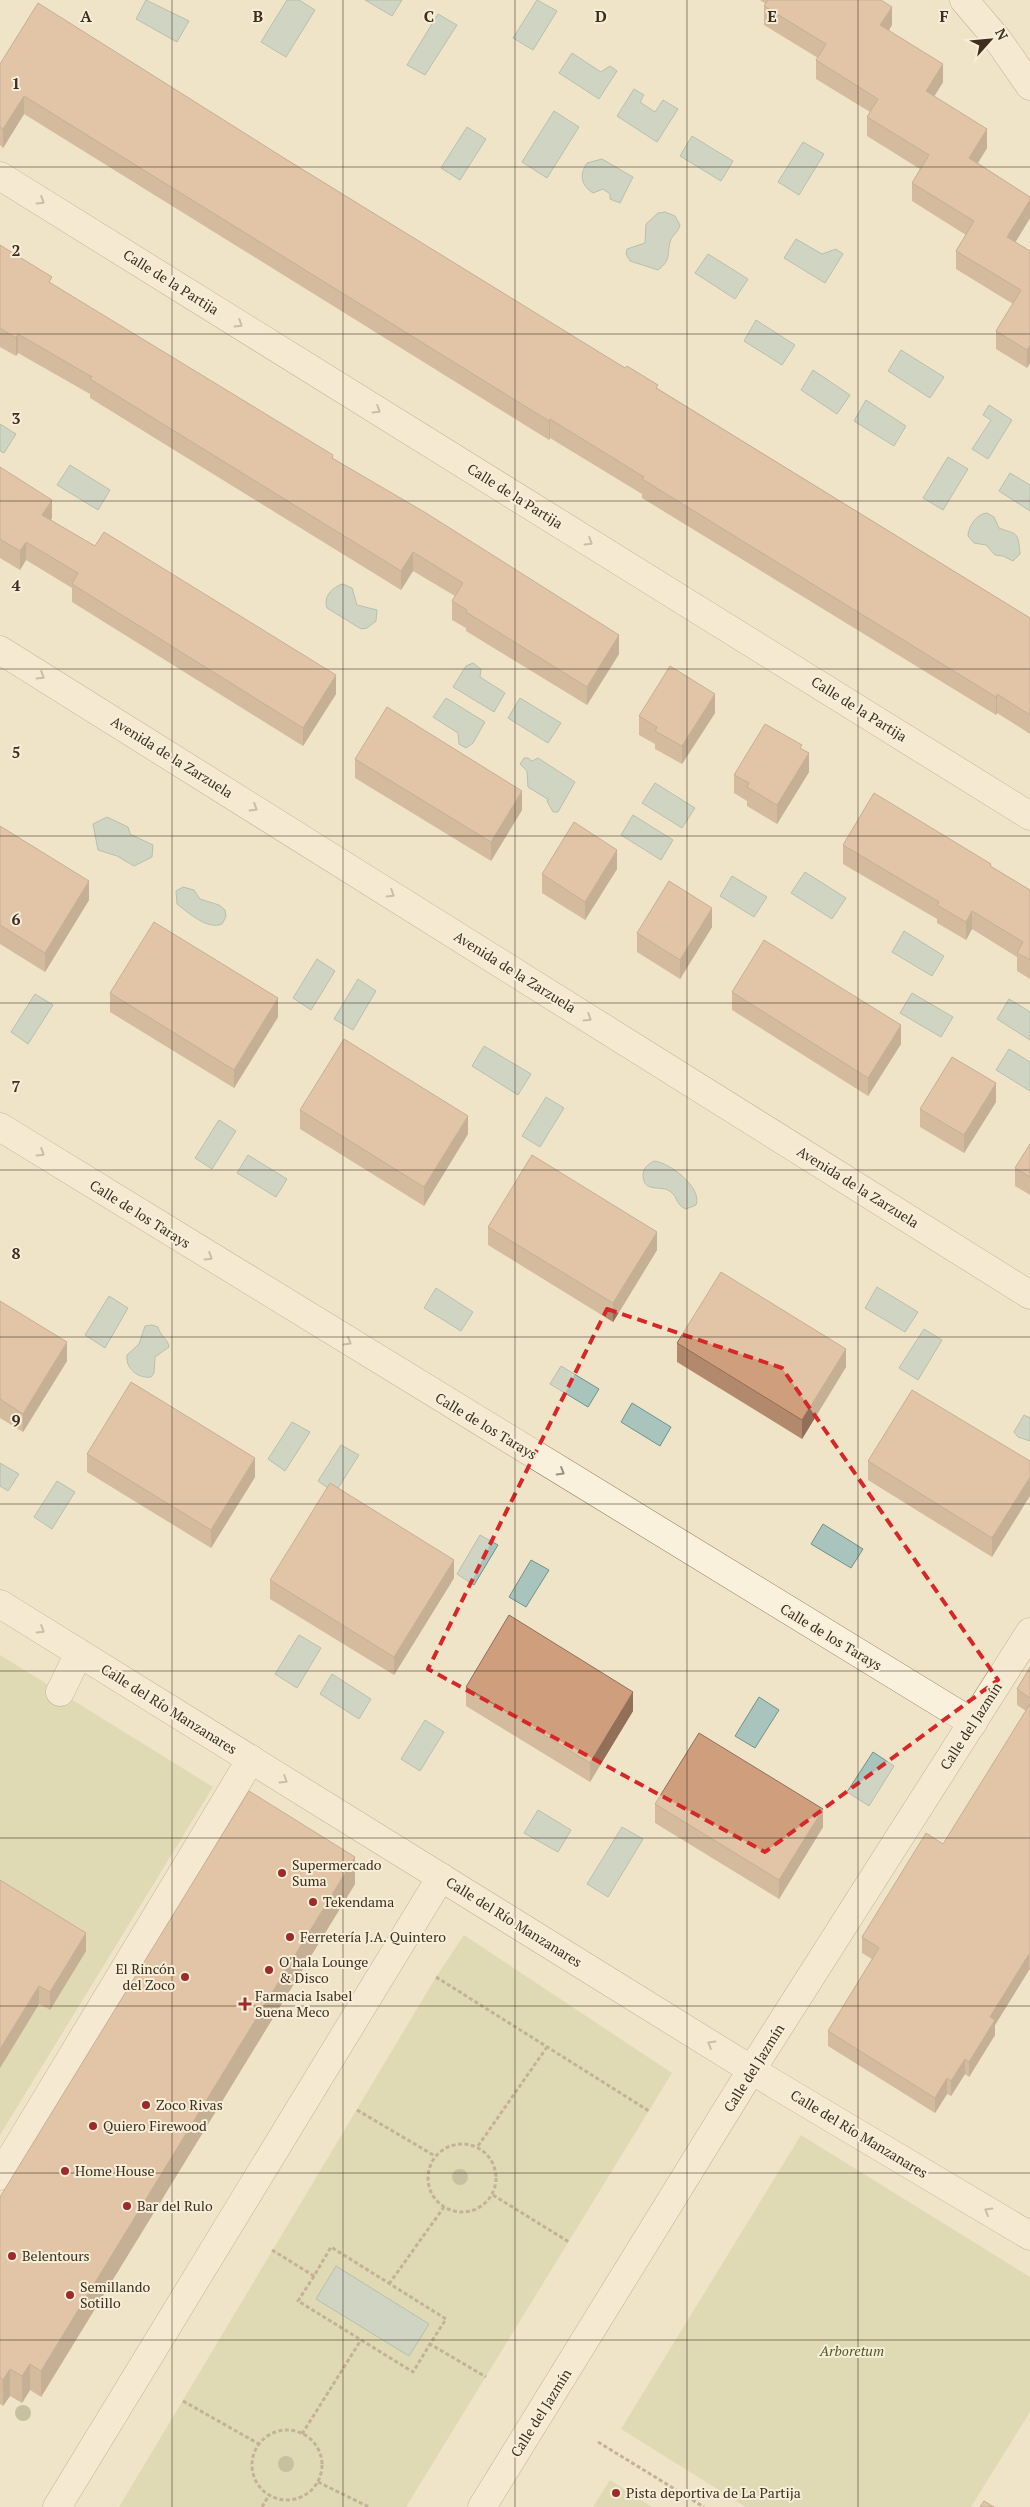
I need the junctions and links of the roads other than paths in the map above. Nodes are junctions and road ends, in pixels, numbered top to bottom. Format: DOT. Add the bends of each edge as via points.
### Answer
graph roads {
  1 [pos="964,0"];
  2 [pos="1030,86"];
  3 [pos="0,176"];
  4 [pos="0,650"];
  5 [pos="1030,816"];
  6 [pos="0,1127"];
  7 [pos="1030,1295"];
  8 [pos="0,1604"];
  9 [pos="1030,1632"];
  10 [pos="80,1653"];
  11 [pos="60,1692"];
  12 [pos="972,1723"];
  13 [pos="251,1759"];
  14 [pos="441,1877"];
  15 [pos="752,2070"];
  16 [pos="0,2176"];
  17 [pos="1030,2236"];
  18 [pos="57,2507"];
  19 [pos="482,2507"];
  1 -- 2 [label="street" via="998,40"];
  3 -- 5 [label="street, Calle de la Partija, one-way"];
  4 -- 7 [label="street, Avenida de la Zarzuela, one-way"];
  6 -- 12 [label="street, Calle de los Tarays, one-way"];
  8 -- 10 [label="street, Calle del Río Manzanares, one-way"];
  9 -- 12 [label="street, Calle del Jazmín"];
  10 -- 11 [label="street"];
  10 -- 13 [label="street, Calle del Río Manzanares"];
  12 -- 15 [label="street, Calle del Jazmín"];
  13 -- 14 [label="street, Calle del Río Manzanares, one-way"];
  13 -- 16 [label="street"];
  15 -- 14 [label="street, Calle del Río Manzanares, one-way"];
  14 -- 18 [label="street"];
  17 -- 15 [label="street, Calle del Río Manzanares, one-way"];
  15 -- 19 [label="street, Calle del Jazmín"];
}
